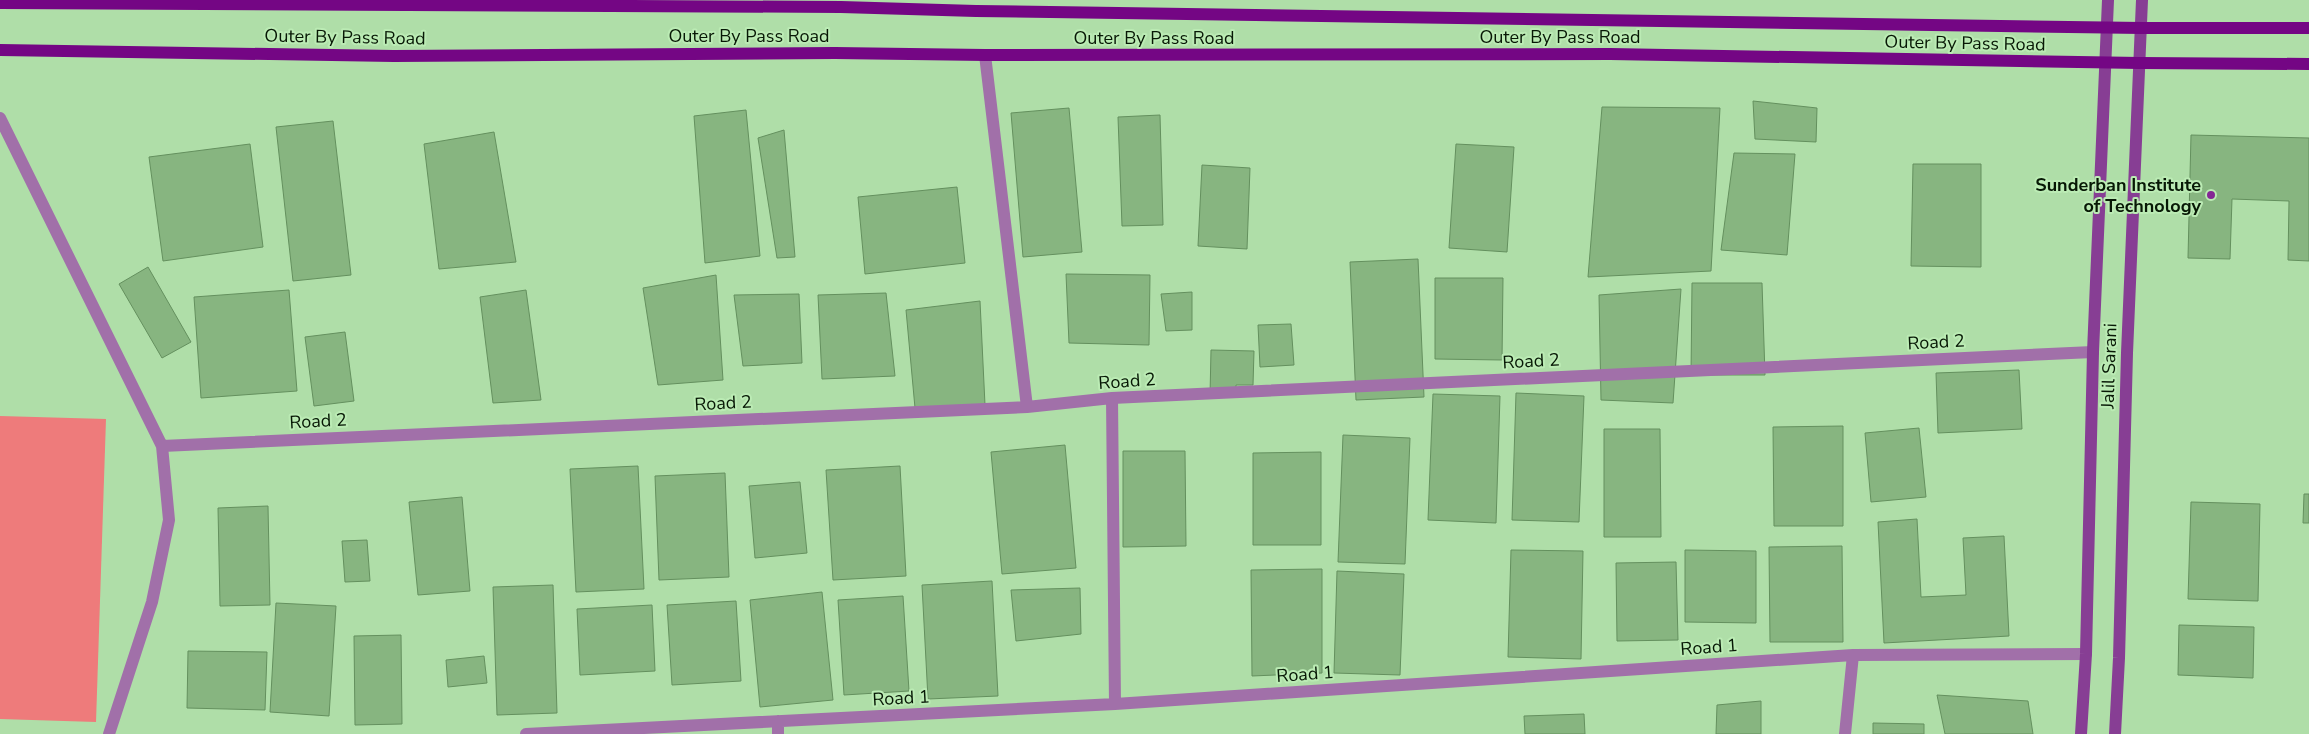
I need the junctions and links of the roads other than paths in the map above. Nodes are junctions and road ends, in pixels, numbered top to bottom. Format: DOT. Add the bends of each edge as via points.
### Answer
graph roads {
  1 [pos="2108,0"];
  2 [pos="2142,0"];
  3 [pos="0,2"];
  4 [pos="841,3"];
  5 [pos="2107,26"];
  6 [pos="2142,28"];
  7 [pos="2309,28"];
  8 [pos="0,50"];
  9 [pos="984,56"];
  10 [pos="2106,63"];
  11 [pos="2140,63"];
  12 [pos="2309,64"];
  13 [pos="0,118"];
  14 [pos="2094,352"];
  15 [pos="1112,398"];
  16 [pos="1026,407"];
  17 [pos="162,446"];
  18 [pos="2086,654"];
  19 [pos="1853,655"];
  20 [pos="1115,704"];
  21 [pos="778,728"];
  22 [pos="109,734"];
  23 [pos="526,734"];
  24 [pos="1845,734"];
  25 [pos="2081,734"];
  26 [pos="2115,734"];
  1 -- 5 [label="main road, Jalil Sarani"];
  2 -- 6 [label="main road, Jalil Sarani"];
  3 -- 4 [label="main road, Outer By Pass Road"];
  4 -- 5 [label="main road, Outer By Pass Road" via="976,11"];
  5 -- 6 [label="main road, Outer By Pass Road"];
  5 -- 10 [label="main road, Jalil Sarani"];
  6 -- 7 [label="main road, Outer By Pass Road"];
  6 -- 11 [label="main road, Jalil Sarani"];
  8 -- 9 [label="main road, Outer By Pass Road" via="394,56 836,53"];
  9 -- 10 [label="main road, Outer By Pass Road" via="1610,54"];
  9 -- 16 [label="street"];
  10 -- 11 [label="main road, Outer By Pass Road"];
  10 -- 14 [label="main road, Jalil Sarani"];
  11 -- 12 [label="main road, Outer By Pass Road"];
  11 -- 26 [label="main road, Jalil Sarani" via="2126,353"];
  13 -- 17 [label="street"];
  14 -- 15 [label="street, Road 2"];
  14 -- 18 [label="main road, Jalil Sarani"];
  15 -- 16 [label="street, Road 2"];
  15 -- 20 [label="street"];
  16 -- 17 [label="street, Road 2"];
  17 -- 22 [label="street" via="169,520 152,602"];
  18 -- 19 [label="street, Road 1"];
  18 -- 25 [label="main road, Jalil Sarani"];
  19 -- 20 [label="street, Road 1"];
  19 -- 24 [label="street"];
  20 -- 21 [label="street, Road 1"];
  21 -- 23 [label="street, Road 1"];
}
